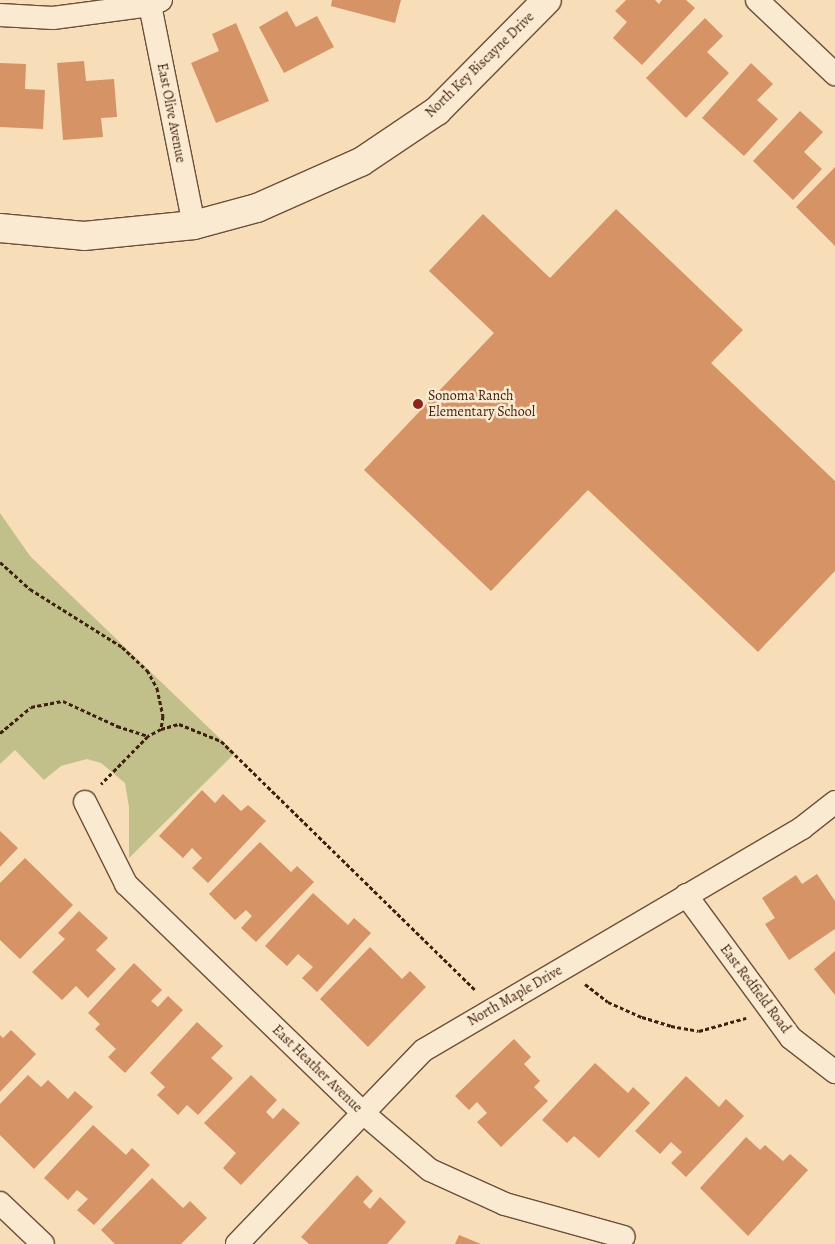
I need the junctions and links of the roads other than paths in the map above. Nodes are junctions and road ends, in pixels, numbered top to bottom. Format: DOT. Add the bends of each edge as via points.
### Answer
graph roads {
  1 [pos="547,0"];
  2 [pos="757,0"];
  3 [pos="153,2"];
  4 [pos="0,15"];
  5 [pos="835,74"];
  6 [pos="194,225"];
  7 [pos="0,228"];
  8 [pos="85,802"];
  9 [pos="835,802"];
  10 [pos="686,895"];
  11 [pos="835,1072"];
  12 [pos="362,1112"];
  13 [pos="0,1203"];
  14 [pos="624,1237"];
  15 [pos="43,1244"];
  16 [pos="236,1244"];
  1 -- 6 [label="street, North Key Biscayne Drive" via="436,111 361,162 257,208"];
  2 -- 5 [label="street"];
  3 -- 4 [label="street" via="52,18"];
  3 -- 6 [label="street, East Olive Avenue"];
  6 -- 7 [label="street, North Key Biscayne Drive" via="84,236"];
  8 -- 12 [label="street, East Heather Avenue" via="126,884"];
  9 -- 10 [label="street, North Maple Drive" via="802,828"];
  10 -- 11 [label="street, East Redfield Road" via="791,1038"];
  10 -- 12 [label="street, North Maple Drive" via="424,1050"];
  12 -- 14 [label="street, East Heather Avenue" via="430,1170 505,1204"];
  12 -- 16 [label="street, North Maple Drive"];
  13 -- 15 [label="street"];
}
